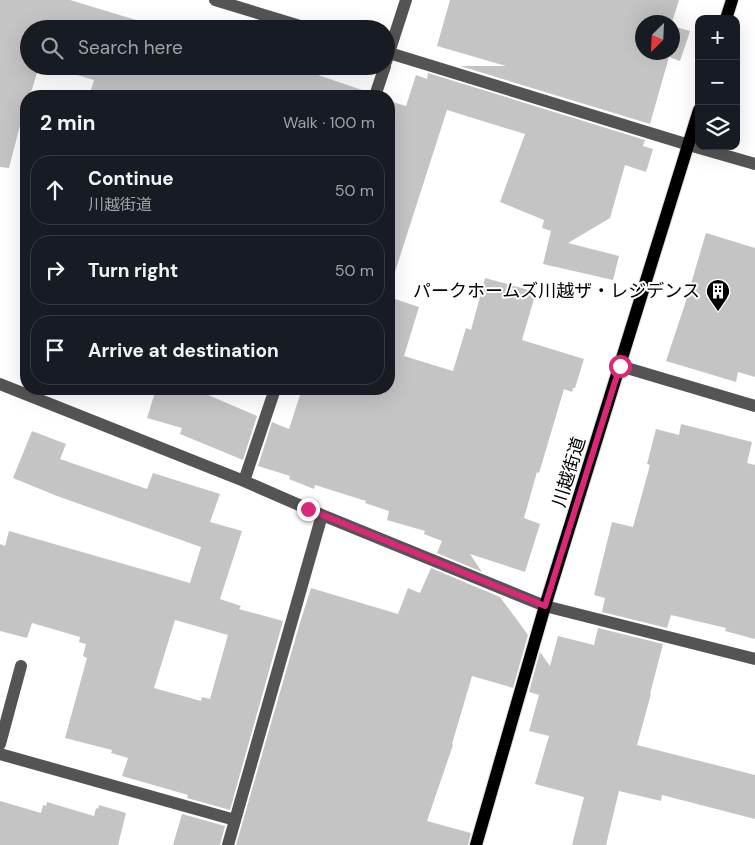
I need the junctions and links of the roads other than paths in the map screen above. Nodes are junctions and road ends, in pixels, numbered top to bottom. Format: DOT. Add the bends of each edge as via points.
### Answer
graph roads {
  1 [pos="215,0"];
  2 [pos="406,0"];
  3 [pos="732,0"];
  4 [pos="727,15"];
  5 [pos="281,20"];
  6 [pos="395,32"];
  7 [pos="395,57"];
  8 [pos="382,75"];
  9 [pos="376,90"];
  10 [pos="695,124"];
  11 [pos="689,145"];
  12 [pos="755,164"];
  13 [pos="620,366"];
  14 [pos="0,384"];
  15 [pos="20,392"];
  16 [pos="28,395"];
  17 [pos="273,395"];
  18 [pos="755,406"];
  19 [pos="244,481"];
  20 [pos="322,515"];
  21 [pos="545,606"];
  22 [pos="755,659"];
  23 [pos="20,666"];
  24 [pos="0,744"];
  25 [pos="0,754"];
  26 [pos="235,820"];
  27 [pos="228,845"];
  28 [pos="476,845"];
  1 -- 5 [label="street"];
  2 -- 6 [label="street"];
  3 -- 4 [label="main road"];
  7 -- 11 [label="street"];
  8 -- 9 [label="street"];
  10 -- 11 [label="main road, 川越街道"];
  11 -- 12 [label="street"];
  11 -- 13 [label="main road, 川越街道"];
  13 -- 18 [label="street"];
  13 -- 21 [label="main road, 川越街道"];
  14 -- 15 [label="street"];
  16 -- 19 [label="street"];
  17 -- 19 [label="street"];
  19 -- 20 [label="street"];
  20 -- 21 [label="street"];
  20 -- 26 [label="street"];
  21 -- 22 [label="street"];
  21 -- 28 [label="main road, 川越街道"];
  23 -- 24 [label="street"];
  25 -- 26 [label="street"];
  26 -- 27 [label="street"];
}
